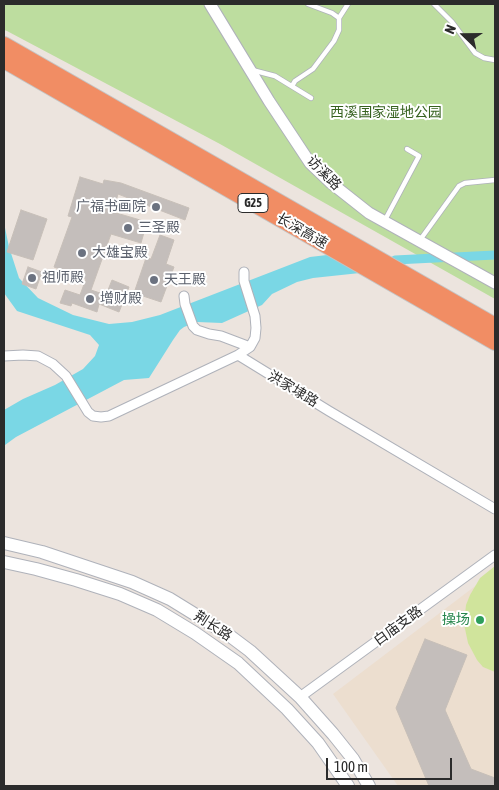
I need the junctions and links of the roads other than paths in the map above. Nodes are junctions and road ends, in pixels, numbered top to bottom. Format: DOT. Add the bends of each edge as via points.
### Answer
graph roads {
  1 [pos="210,4"];
  2 [pos="308,4"];
  3 [pos="348,4"];
  4 [pos="434,4"];
  5 [pos="340,18"];
  6 [pos="8,55"];
  7 [pos="495,60"];
  8 [pos="250,70"];
  9 [pos="292,86"];
  10 [pos="311,98"];
  11 [pos="407,149"];
  12 [pos="495,180"];
  13 [pos="385,221"];
  14 [pos="419,241"];
  15 [pos="244,277"];
  16 [pos="495,283"];
  17 [pos="184,300"];
  18 [pos="495,326"];
  19 [pos="495,342"];
  20 [pos="250,347"];
  21 [pos="4,356"];
  22 [pos="238,356"];
  23 [pos="495,509"];
  24 [pos="4,544"];
  25 [pos="495,555"];
  26 [pos="4,562"];
  27 [pos="300,696"];
  28 [pos="348,786"];
  29 [pos="369,786"];
  1 -- 8 [label="street, 访溪路"];
  2 -- 5 [label="lane"];
  3 -- 5 [label="lane"];
  4 -- 7 [label="lane" via="475,53"];
  5 -- 9 [label="lane" via="334,42 313,69 295,80"];
  6 -- 18 [label="highway, 长深高速 / G25"];
  6 -- 19 [label="highway, 长深高速 / G25"];
  8 -- 9 [label="lane" via="275,76"];
  8 -- 13 [label="street, 访溪路" via="310,163 353,201"];
  9 -- 10 [label="lane"];
  11 -- 13 [label="lane" via="419,156"];
  12 -- 14 [label="lane" via="459,186"];
  13 -- 14 [label="street, 访溪路"];
  14 -- 16 [label="street, 访溪路"];
  15 -- 20 [label="street" via="255,316 255,338"];
  17 -- 20 [label="street" via="196,330"];
  20 -- 22 [label="street"];
  21 -- 22 [label="street" via="38,356 53,364 66,376 88,412 101,417"];
  22 -- 23 [label="street, 洪家埭路"];
  24 -- 27 [label="main road, 荆长路" via="42,552 132,582 170,599 230,636"];
  25 -- 27 [label="street, 白庙支路"];
  26 -- 28 [label="main road, 荆长路" via="120,594 157,610 195,633 238,663 287,709 318,744"];
  27 -- 29 [label="main road, 荆长路" via="353,759"];
}
